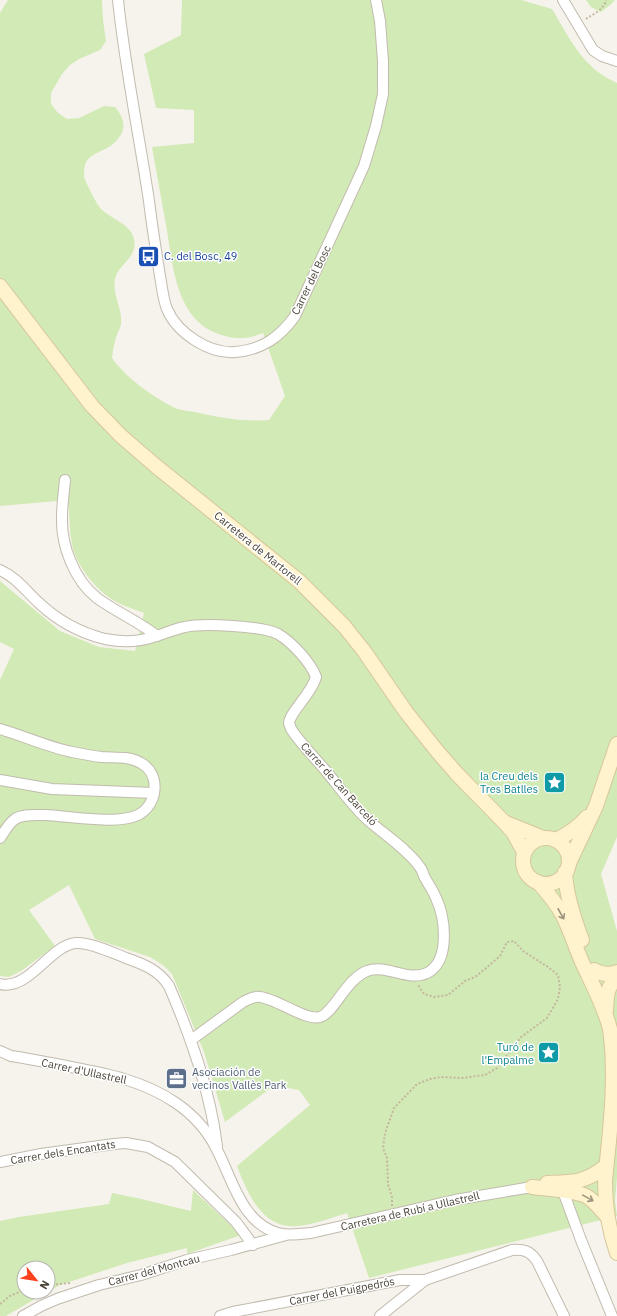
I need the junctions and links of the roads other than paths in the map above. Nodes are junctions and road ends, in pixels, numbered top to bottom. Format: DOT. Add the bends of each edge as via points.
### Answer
graph roads {
  1 [pos="118,0"];
  2 [pos="376,0"];
  3 [pos="563,0"];
  4 [pos="617,61"];
  5 [pos="0,286"];
  6 [pos="66,480"];
  7 [pos="0,570"];
  8 [pos="157,636"];
  9 [pos="0,729"];
  10 [pos="617,744"];
  11 [pos="0,780"];
  12 [pos="154,793"];
  13 [pos="596,806"];
  14 [pos="504,822"];
  15 [pos="0,838"];
  16 [pos="549,839"];
  17 [pos="524,852"];
  18 [pos="567,868"];
  19 [pos="538,882"];
  20 [pos="594,970"];
  21 [pos="617,972"];
  22 [pos="617,979"];
  23 [pos="0,984"];
  24 [pos="600,998"];
  25 [pos="606,1015"];
  26 [pos="191,1040"];
  27 [pos="0,1051"];
  28 [pos="218,1152"];
  29 [pos="0,1162"];
  30 [pos="606,1166"];
  31 [pos="532,1187"];
  32 [pos="562,1187"];
  33 [pos="606,1215"];
  34 [pos="288,1235"];
  35 [pos="253,1245"];
  36 [pos="617,1253"];
  37 [pos="425,1280"];
  38 [pos="23,1316"];
  39 [pos="220,1316"];
  40 [pos="380,1316"];
  41 [pos="564,1316"];
  42 [pos="612,1316"];
  1 -- 2 [label="street, Carrer del Bosc" via="122,38 167,309 194,340 212,349 230,353 263,346 276,338 295,316 364,166 383,94 383,61"];
  3 -- 4 [label="street" via="593,50"];
  5 -- 14 [label="main road, Carretera de Martorell" via="92,406 121,436 299,581 344,626 437,751"];
  6 -- 8 [label="street" via="62,531 80,580 97,598"];
  7 -- 8 [label="street, Carrer de Can Barceló" via="54,615 83,632 106,639 129,641"];
  8 -- 26 [label="street, Carrer de Can Barceló" via="186,626 225,626 259,629 278,634 293,646 316,677 291,717 291,729 368,820 420,866 436,898 444,933 440,960 428,972 415,975 381,969 366,971 352,980 320,1017 305,1014 270,999 253,998 243,1002"];
  9 -- 12 [label="street" via="71,752 127,758 140,762 152,773 155,781"];
  10 -- 13 [label="main road"];
  11 -- 12 [label="street" via="52,789"];
  12 -- 15 [label="street" via="147,808 132,817 106,820 65,816 23,816 14,819"];
  13 -- 16 [label="main road" via="582,823 570,832"];
  13 -- 18 [label="main road"];
  14 -- 16 [label="main road, Carretera de Martorell"];
  14 -- 17 [label="main road, Carretera de Martorell"];
  16 -- 17 [label="main road" via="533,841"];
  16 -- 18 [label="main road, Carretera de Martorell" via="565,848"];
  17 -- 19 [label="main road, Carretera de Martorell" via="524,868 530,877"];
  18 -- 19 [label="main road" via="562,877 554,882"];
  18 -- 20 [label="main road, Carretera de Martorell" via="566,886 572,909"];
  19 -- 24 [label="main road, Carretera de Martorell, one-way" via="562,914"];
  20 -- 21 [label="main road" via="603,974"];
  20 -- 24 [label="main road, Carretera de Martorell"];
  22 -- 25 [label="main road" via="608,988"];
  23 -- 26 [label="street" via="8,985 20,981 64,948 76,943 98,948 159,973 178,1006"];
  24 -- 25 [label="main road, Carretera de Martorell"];
  25 -- 30 [label="main road, Carretera de Martorell" via="613,1042 616,1077"];
  26 -- 28 [label="street" via="208,1098"];
  27 -- 28 [label="street, Carrer d'Ullastrell" via="11,1056 118,1076 153,1090 177,1103 191,1115 209,1136"];
  28 -- 34 [label="street, Carrer d'Ullastrell" via="249,1212 263,1226"];
  29 -- 35 [label="street, Carrer dels Encantats" via="114,1144 126,1143 148,1147 176,1162 232,1218"];
  30 -- 32 [label="main road" via="590,1178"];
  30 -- 33 [label="main road, Carretera de Martorell"];
  31 -- 32 [label="main road" via="547,1182"];
  31 -- 34 [label="street, Carretera de Rubí a Ullastrell" via="461,1198 311,1233"];
  32 -- 33 [label="main road, one-way" via="593,1200"];
  32 -- 42 [label="street"];
  33 -- 36 [label="main road, Carretera de Martorell"];
  34 -- 35 [label="street, Carrer del Montcau"];
  35 -- 38 [label="street, Carrer del Montcau" via="187,1260 99,1285 57,1299"];
  37 -- 39 [label="street, Carrer del Puigpedrós" via="400,1280"];
  37 -- 40 [label="street"];
  37 -- 41 [label="street, Carrer del Puigpedrós" via="512,1250 527,1250 537,1261"];
}
